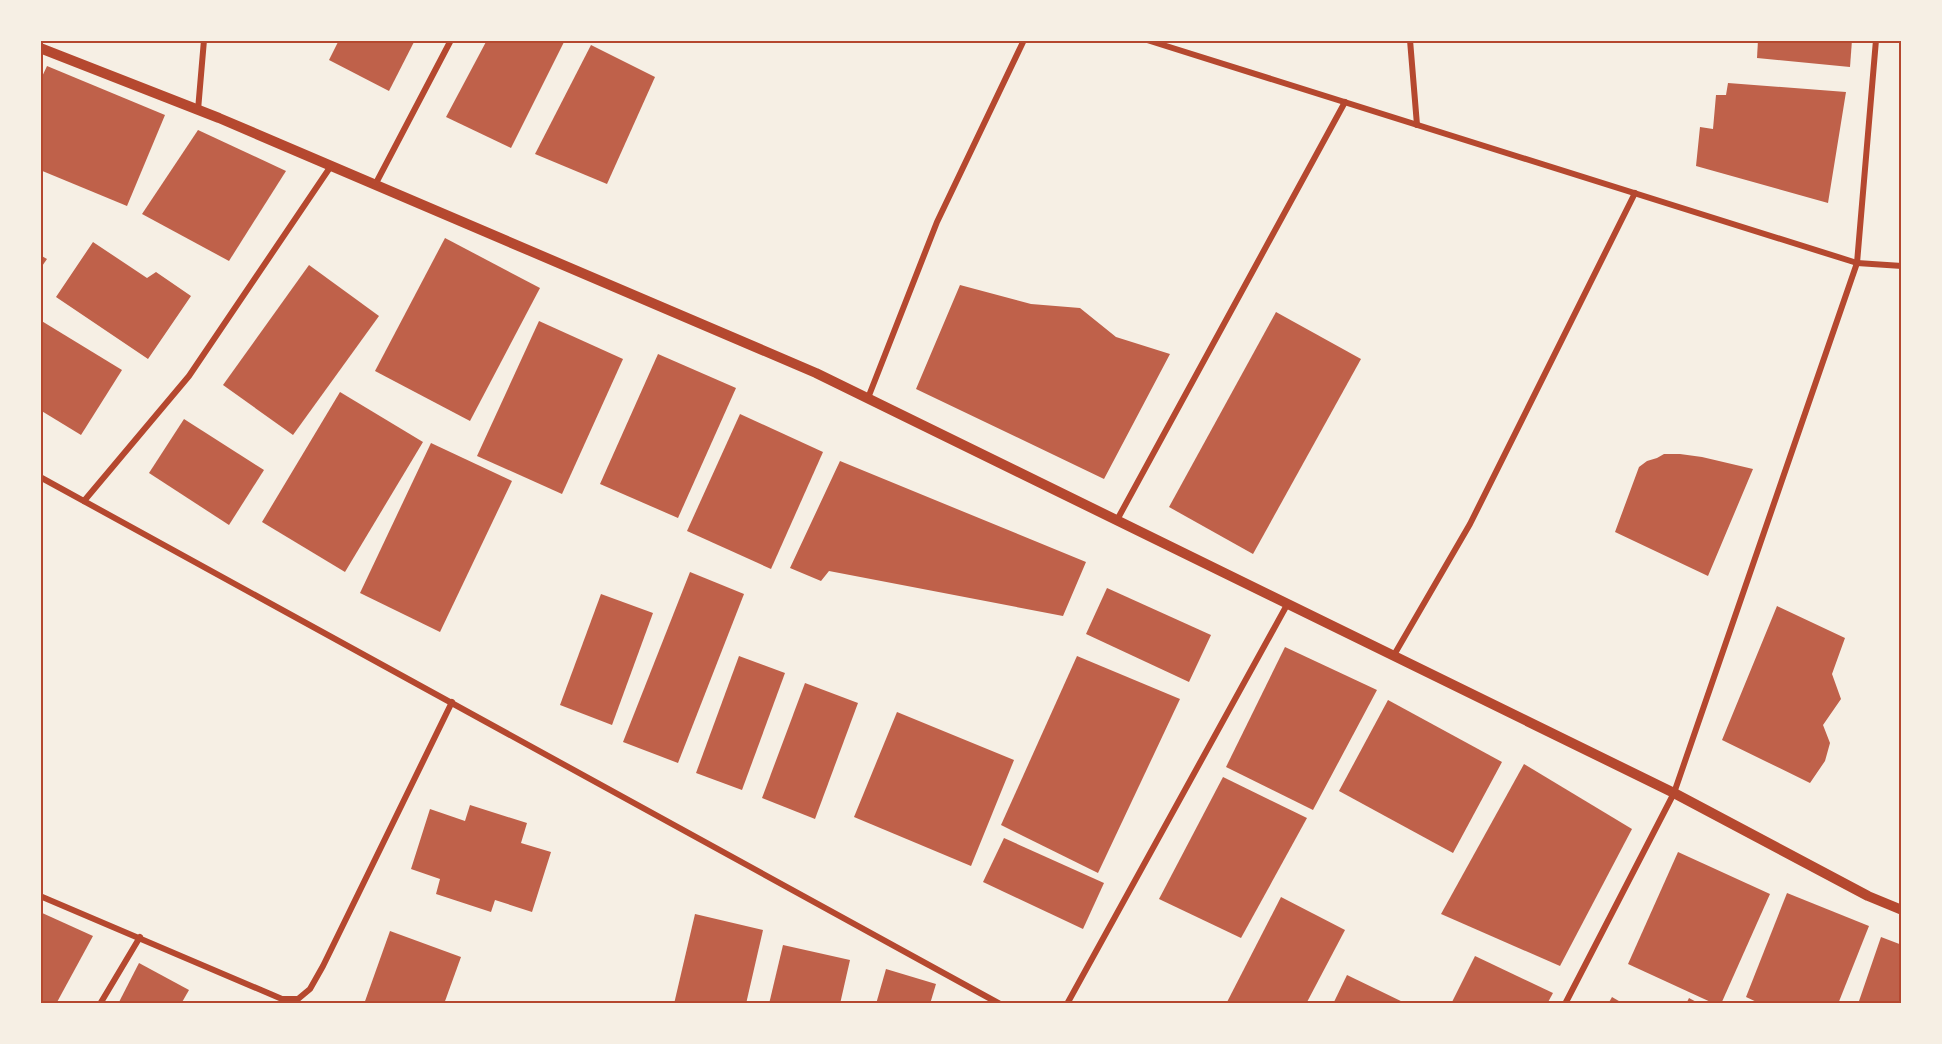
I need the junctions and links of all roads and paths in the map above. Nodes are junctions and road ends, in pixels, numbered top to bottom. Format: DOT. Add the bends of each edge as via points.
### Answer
graph roads {
  1 [pos="204,40"];
  2 [pos="452,40"];
  3 [pos="1024,40"];
  4 [pos="1147,40"];
  5 [pos="1410,40"];
  6 [pos="1876,40"];
  7 [pos="40,48"];
  8 [pos="1345,102"];
  9 [pos="198,110"];
  10 [pos="1418,125"];
  11 [pos="331,166"];
  12 [pos="375,185"];
  13 [pos="1635,193"];
  14 [pos="1857,263"];
  15 [pos="1902,266"];
  16 [pos="868,398"];
  17 [pos="40,477"];
  18 [pos="84,501"];
  19 [pos="1117,520"];
  20 [pos="1288,603"];
  21 [pos="1394,655"];
  22 [pos="452,702"];
  23 [pos="1674,793"];
  24 [pos="40,896"];
  25 [pos="1902,910"];
  26 [pos="140,937"];
  27 [pos="100,1004"];
  28 [pos="1000,1004"];
  29 [pos="1067,1004"];
  30 [pos="1565,1004"];
  1 -- 9 [label="street"];
  2 -- 12 [label="street"];
  3 -- 16 [label="street" via="937,222"];
  4 -- 8 [label="street"];
  5 -- 10 [label="street"];
  6 -- 14 [label="street"];
  7 -- 9 [label="street"];
  8 -- 10 [label="street"];
  8 -- 19 [label="street"];
  9 -- 11 [label="street"];
  10 -- 13 [label="street"];
  11 -- 12 [label="street"];
  11 -- 18 [label="street" via="189,376"];
  12 -- 16 [label="street"];
  13 -- 14 [label="street"];
  13 -- 21 [label="street" via="1470,524"];
  14 -- 15 [label="street"];
  14 -- 23 [label="street"];
  16 -- 19 [label="street"];
  17 -- 18 [label="street"];
  18 -- 22 [label="street"];
  19 -- 20 [label="street"];
  20 -- 21 [label="street"];
  20 -- 29 [label="street"];
  21 -- 23 [label="street"];
  22 -- 26 [label="street" via="323,966 310,989 298,999 282,999"];
  22 -- 28 [label="street"];
  23 -- 25 [label="street" via="1868,896"];
  23 -- 30 [label="street"];
  24 -- 26 [label="street"];
  26 -- 27 [label="street"];
}
